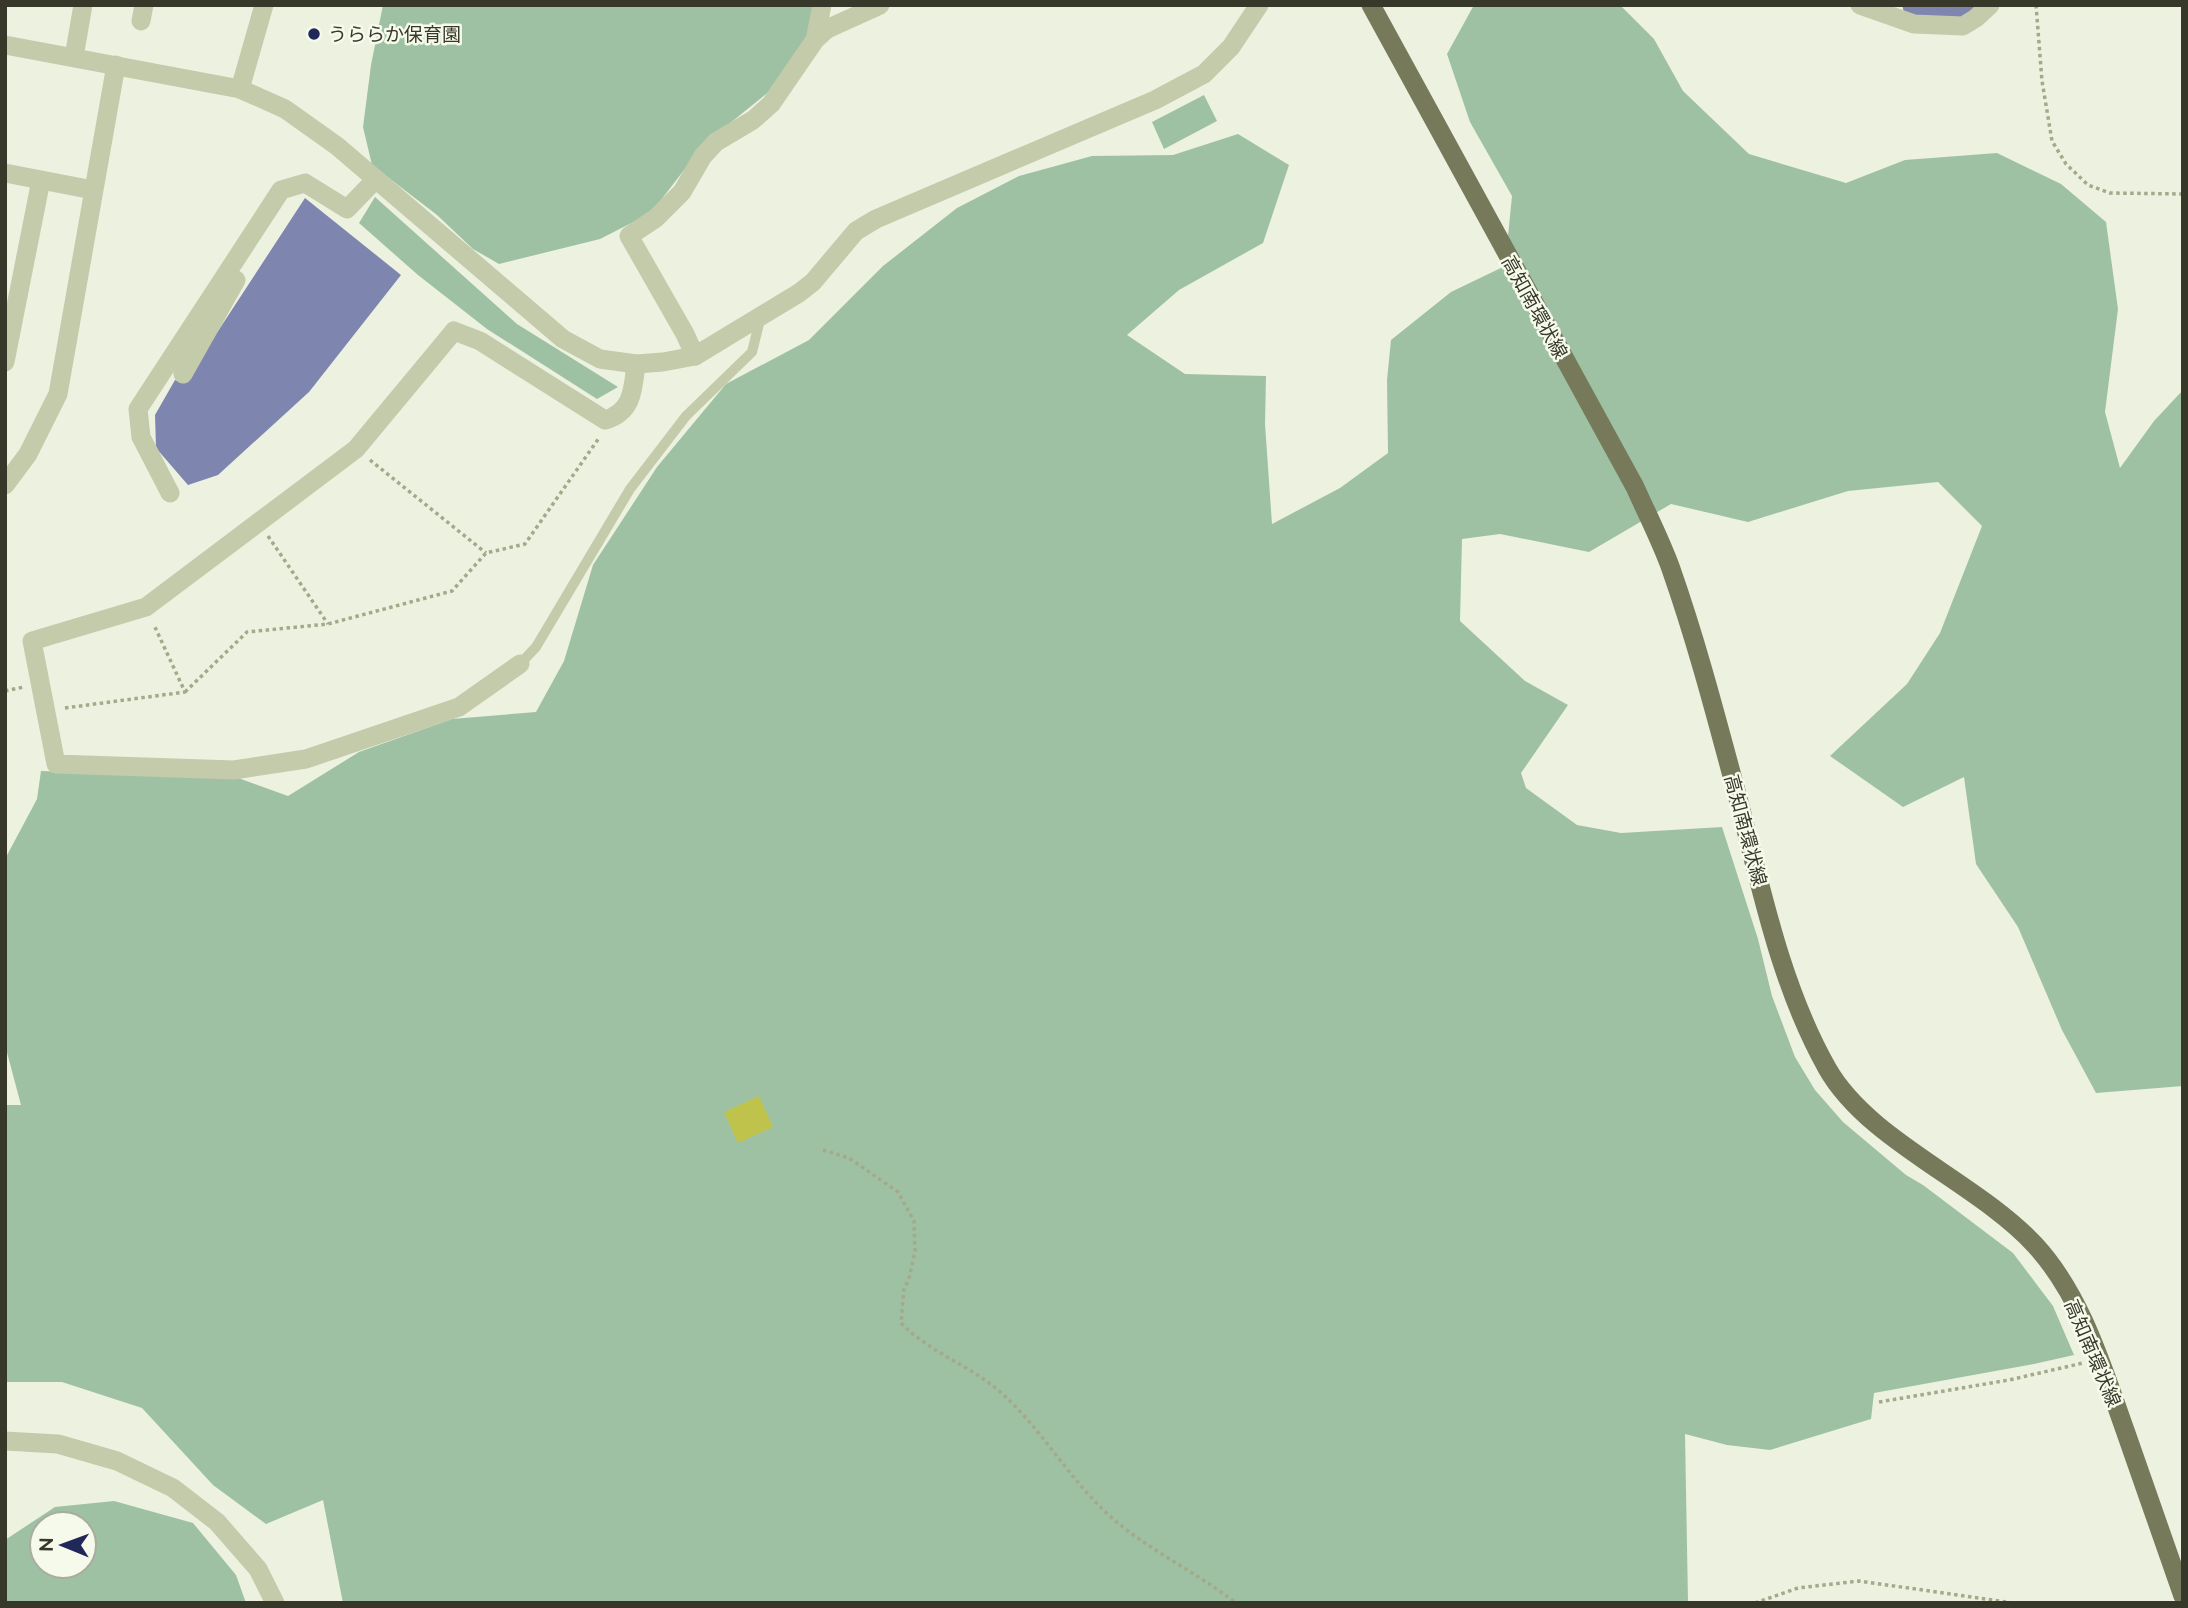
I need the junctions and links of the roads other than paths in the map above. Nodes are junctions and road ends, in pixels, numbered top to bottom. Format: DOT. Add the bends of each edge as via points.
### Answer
graph roads {
  1 [pos="83,5"];
  2 [pos="264,5"];
  3 [pos="822,5"];
  4 [pos="880,5"];
  5 [pos="1259,5"];
  6 [pos="1371,5"];
  7 [pos="1860,5"];
  8 [pos="1990,5"];
  9 [pos="815,40"];
  10 [pos="5,45"];
  11 [pos="74,57"];
  12 [pos="116,65"];
  13 [pos="240,89"];
  14 [pos="5,173"];
  15 [pos="376,179"];
  16 [pos="41,180"];
  17 [pos="93,190"];
  18 [pos="270,207"];
  19 [pos="760,316"];
  20 [pos="695,356"];
  21 [pos="5,362"];
  22 [pos="636,364"];
  23 [pos="183,374"];
  24 [pos="5,485"];
  25 [pos="170,493"];
  26 [pos="520,664"];
  27 [pos="5,1441"];
  28 [pos="2183,1596"];
  29 [pos="275,1603"];
  1 -- 11 [label="street"];
  2 -- 13 [label="street"];
  3 -- 9 [label="street"];
  4 -- 9 [label="street" via="827,29"];
  5 -- 19 [label="street" via="1231,47 1204,74 1155,100 876,219 856,231 813,282"];
  6 -- 28 [label="main road, 高知南環状線" via="1635,487 1670,566 1709,687 1776,947 1801,1019 1829,1072 1857,1106 1996,1209 2036,1246 2075,1301"];
  7 -- 8 [label="street" via="1914,24 1963,26"];
  9 -- 20 [label="street" via="771,104 716,142 682,192 629,236"];
  10 -- 11 [label="street"];
  11 -- 12 [label="street"];
  12 -- 13 [label="street"];
  12 -- 17 [label="street"];
  13 -- 15 [label="street" via="285,109"];
  14 -- 16 [label="street"];
  15 -- 18 [label="street" via="347,209 306,183 281,190"];
  15 -- 22 [label="street" via="563,339 600,359"];
  16 -- 17 [label="street"];
  16 -- 21 [label="street"];
  17 -- 24 [label="street" via="58,394 28,454"];
  18 -- 23 [label="street" via="275,213"];
  18 -- 25 [label="street" via="138,410 141,437"];
  19 -- 20 [label="street"];
  19 -- 26 [label="lane" via="752,352 686,416 630,489 536,647"];
  20 -- 22 [label="street"];
  22 -- 26 [label="street" via="634,394 617,417 606,420 480,341 454,331 356,449 146,607 32,641 55,764 234,770 306,760 459,707"];
  27 -- 29 [label="street" via="58,1444 117,1461 173,1488 216,1522 258,1569"];
}
